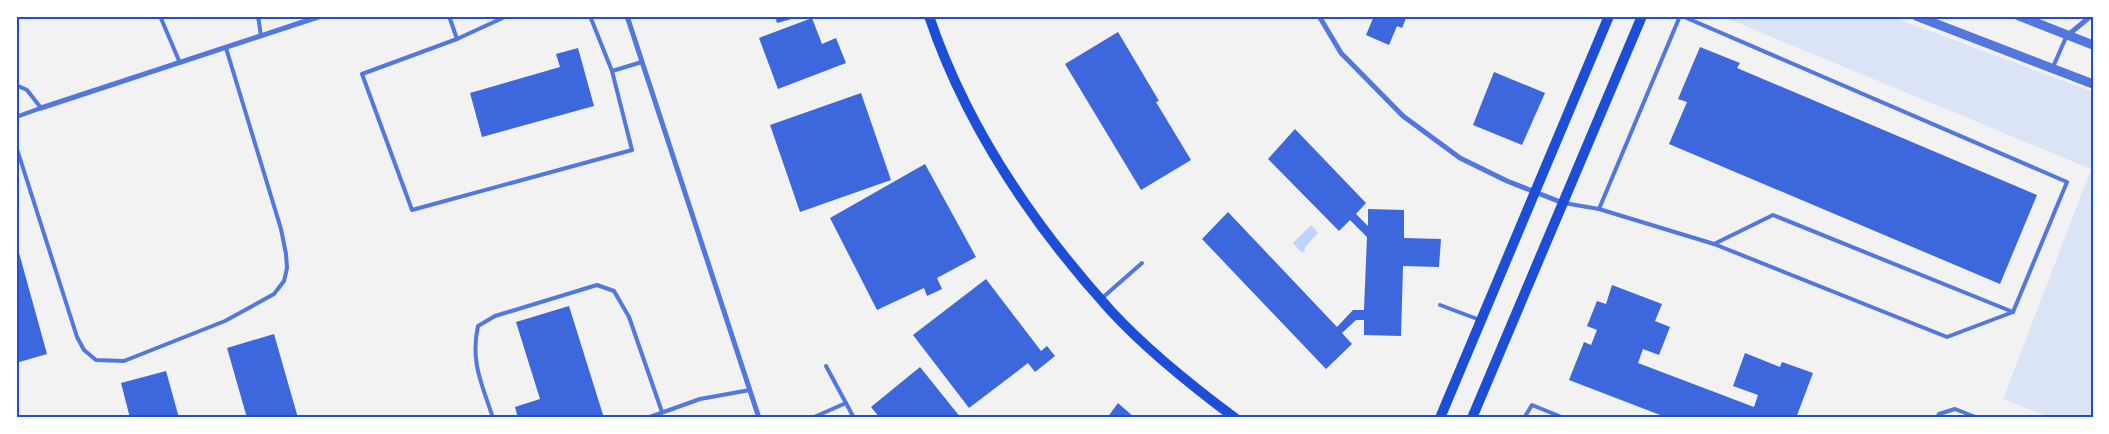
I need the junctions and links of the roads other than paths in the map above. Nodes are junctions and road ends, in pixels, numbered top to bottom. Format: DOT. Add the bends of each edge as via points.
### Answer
graph roads {
  1 [pos="160,16"];
  2 [pos="258,16"];
  3 [pos="321,16"];
  4 [pos="449,16"];
  5 [pos="507,16"];
  6 [pos="590,16"];
  7 [pos="627,16"];
  8 [pos="928,16"];
  9 [pos="1319,16"];
  10 [pos="1610,16"];
  11 [pos="1642,16"];
  12 [pos="1681,16"];
  13 [pos="1916,16"];
  14 [pos="2019,16"];
  15 [pos="2091,16"];
  16 [pos="2067,35"];
  17 [pos="261,36"];
  18 [pos="457,39"];
  19 [pos="2093,45"];
  20 [pos="226,48"];
  21 [pos="180,62"];
  22 [pos="642,62"];
  23 [pos="2052,69"];
  24 [pos="612,71"];
  25 [pos="2093,84"];
  26 [pos="16,85"];
  27 [pos="41,108"];
  28 [pos="16,117"];
  29 [pos="16,146"];
  30 [pos="1536,192"];
  31 [pos="1564,203"];
  32 [pos="1599,209"];
  33 [pos="1714,244"];
  34 [pos="1142,263"];
  35 [pos="1102,299"];
  36 [pos="1440,305"];
  37 [pos="2013,312"];
  38 [pos="1482,321"];
  39 [pos="826,366"];
  40 [pos="750,390"];
  41 [pos="846,403"];
  42 [pos="662,412"];
  43 [pos="493,418"];
  44 [pos="648,418"];
  45 [pos="759,418"];
  46 [pos="812,418"];
  47 [pos="854,418"];
  48 [pos="1234,418"];
  49 [pos="1440,418"];
  50 [pos="1472,418"];
  51 [pos="1524,418"];
  52 [pos="1564,418"];
  53 [pos="1937,418"];
  54 [pos="1978,418"];
  1 -- 21 [label="lane"];
  2 -- 17 [label="lane"];
  3 -- 17 [label="street"];
  4 -- 18 [label="lane"];
  5 -- 18 [label="lane"];
  6 -- 24 [label="lane"];
  7 -- 22 [label="street"];
  8 -- 35 [label="main road" via="981,135 1046,233"];
  9 -- 30 [label="street" via="1341,53 1403,116 1460,158"];
  10 -- 30 [label="main road"];
  11 -- 31 [label="main road"];
  12 -- 32 [label="lane"];
  12 -- 37 [label="lane" via="2067,182"];
  13 -- 23 [label="street"];
  14 -- 16 [label="street"];
  15 -- 16 [label="street"];
  16 -- 19 [label="street"];
  16 -- 23 [label="lane"];
  17 -- 20 [label="street"];
  18 -- 24 [label="lane" via="362,74 412,210 632,150"];
  20 -- 21 [label="street"];
  20 -- 29 [label="lane" via="271,191 287,268 284,280 274,294 225,320 124,360 96,360 84,350 77,338"];
  21 -- 27 [label="street"];
  22 -- 24 [label="lane"];
  22 -- 40 [label="street"];
  23 -- 25 [label="street"];
  26 -- 27 [label="lane" via="27,90"];
  27 -- 28 [label="lane"];
  30 -- 31 [label="street"];
  30 -- 38 [label="main road"];
  31 -- 32 [label="lane"];
  31 -- 50 [label="main road"];
  32 -- 33 [label="lane"];
  33 -- 37 [label="lane" via="1947,337"];
  33 -- 37 [label="lane" via="1773,215"];
  34 -- 35 [label="lane"];
  35 -- 48 [label="main road" via="1170,366"];
  36 -- 38 [label="lane"];
  38 -- 49 [label="main road"];
  39 -- 41 [label="lane"];
  40 -- 42 [label="lane" via="700,399"];
  40 -- 45 [label="street"];
  41 -- 46 [label="lane"];
  41 -- 47 [label="lane"];
  42 -- 43 [label="lane" via="629,317 614,291 597,285 495,316 478,326 475,365"];
  42 -- 44 [label="lane"];
  51 -- 52 [label="lane" via="1532,405"];
  53 -- 54 [label="lane" via="1939,414 1955,409"];
}
